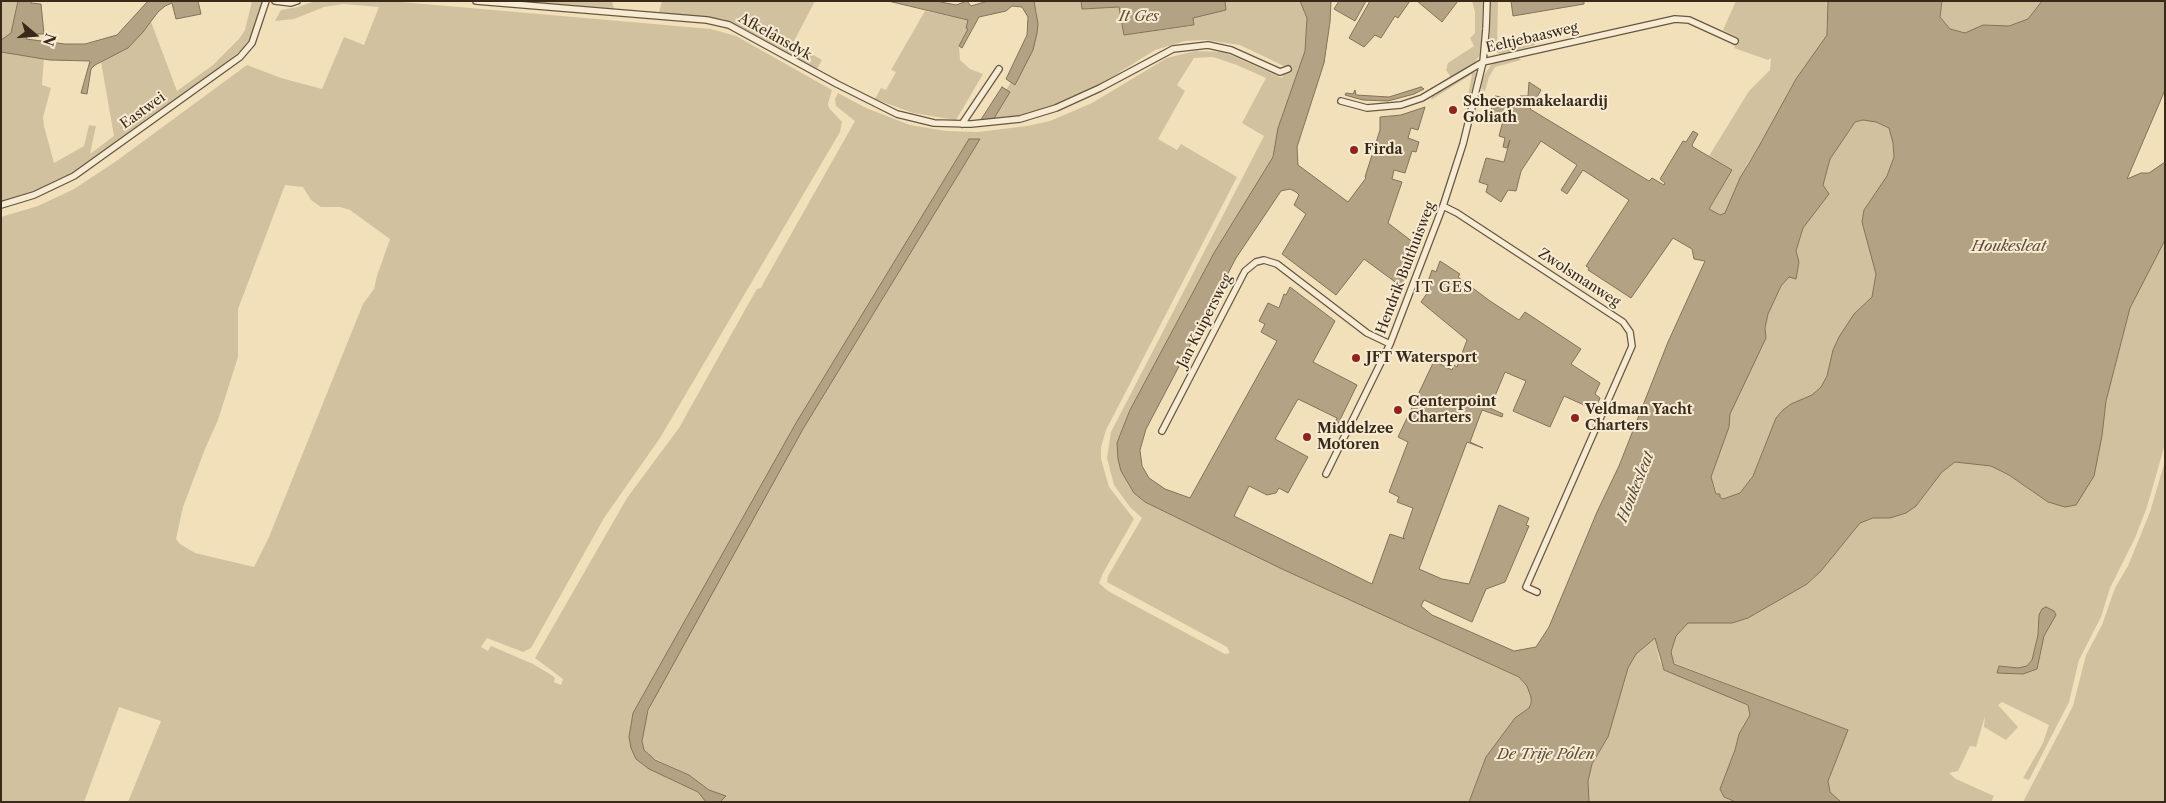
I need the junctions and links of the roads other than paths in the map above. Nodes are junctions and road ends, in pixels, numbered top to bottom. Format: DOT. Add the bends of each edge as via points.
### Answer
graph roads {
  1 [pos="266,1"];
  2 [pos="275,1"];
  3 [pos="297,1"];
  4 [pos="476,1"];
  5 [pos="1487,1"];
  6 [pos="1735,41"];
  7 [pos="1482,62"];
  8 [pos="999,69"];
  9 [pos="1288,69"];
  10 [pos="1341,101"];
  11 [pos="962,124"];
  12 [pos="1,205"];
  13 [pos="1444,206"];
  14 [pos="1390,344"];
  15 [pos="1162,431"];
  16 [pos="1326,474"];
  17 [pos="1537,592"];
  1 -- 12 [label="street, Eastwei" via="252,43 240,57 74,176 34,196"];
  2 -- 3 [label="street"];
  4 -- 11 [label="street, Afkelânsdyk" via="707,20 742,31 820,76 897,114 934,123"];
  5 -- 7 [label="street, Hendrik Bulthuisweg"];
  6 -- 7 [label="street, Eeltjebaasweg" via="1682,18"];
  7 -- 10 [label="street, Eeltjebaasweg" via="1422,98 1401,105 1367,108"];
  7 -- 13 [label="street, Hendrik Bulthuisweg" via="1463,144"];
  8 -- 11 [label="street"];
  9 -- 11 [label="street, Afkelânsdyk" via="1280,72 1231,50 1208,45 1173,49 1056,108 1020,119"];
  13 -- 14 [label="street, Hendrik Bulthuisweg"];
  13 -- 17 [label="street, Zwolsmanweg" via="1623,322 1630,332 1632,346 1526,587"];
  14 -- 15 [label="street, Jan Kuipersweg" via="1368,333 1277,264 1264,260 1256,262 1245,271"];
  14 -- 16 [label="street, Hendrik Bulthuisweg"];
}
